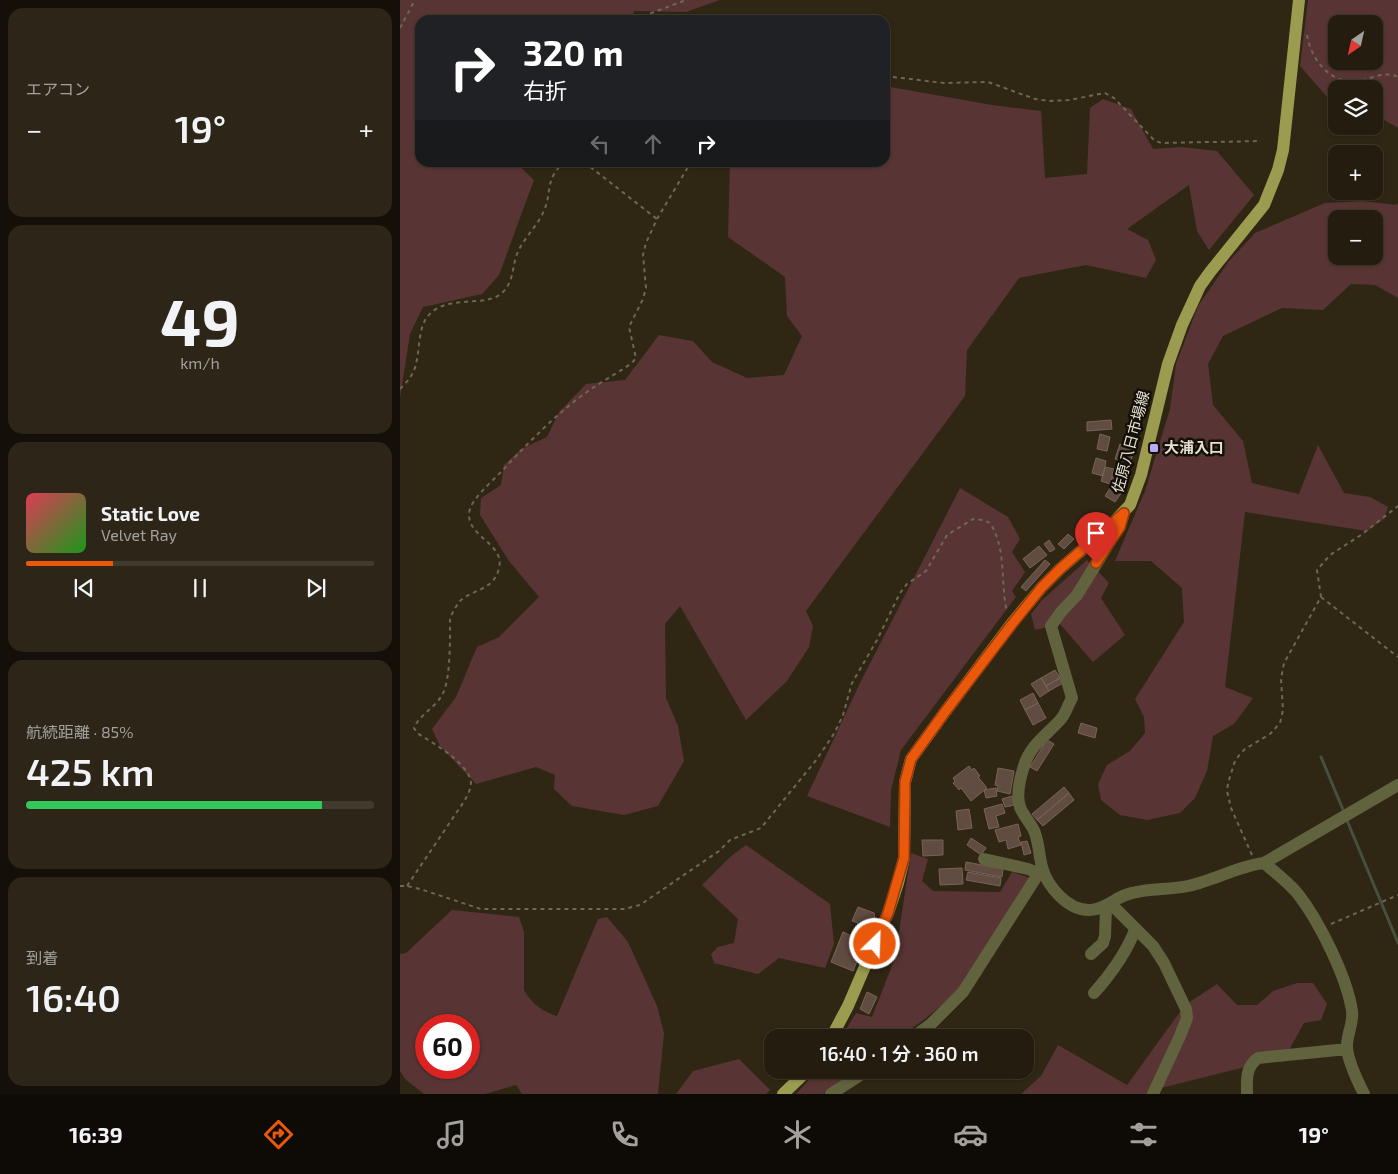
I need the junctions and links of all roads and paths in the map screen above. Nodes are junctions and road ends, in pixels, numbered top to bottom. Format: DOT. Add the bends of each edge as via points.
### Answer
graph roads {
  1 [pos="415,0"];
  2 [pos="686,0"];
  3 [pos="1299,0"];
  4 [pos="649,15"];
  5 [pos="1306,27"];
  6 [pos="400,28"];
  7 [pos="890,77"];
  8 [pos="1398,77"];
  9 [pos="1261,141"];
  10 [pos="559,167"];
  11 [pos="590,167"];
  12 [pos="688,167"];
  13 [pos="658,219"];
  14 [pos="400,389"];
  15 [pos="1398,506"];
  16 [pos="1124,513"];
  17 [pos="1321,596"];
  18 [pos="1012,624"];
  19 [pos="1398,657"];
  20 [pos="1398,785"];
  21 [pos="984,859"];
  22 [pos="1260,863"];
  23 [pos="1040,871"];
  24 [pos="400,886"];
  25 [pos="407,886"];
  26 [pos="1398,895"];
  27 [pos="1108,905"];
  28 [pos="1136,930"];
  29 [pos="1320,930"];
  30 [pos="1091,954"];
  31 [pos="1094,993"];
  32 [pos="836,1029"];
  33 [pos="924,1029"];
  34 [pos="1347,1049"];
  35 [pos="799,1079"];
  36 [pos="854,1079"];
  37 [pos="783,1094"];
  38 [pos="831,1094"];
  39 [pos="1153,1094"];
  40 [pos="1247,1094"];
  41 [pos="1364,1094"];
  1 -- 6 [label="path"];
  2 -- 4 [label="path"];
  3 -- 16 [label="main road, 佐原八日市場線" via="1283,150 1278,170 1264,205 1200,286 1185,318 1168,364 1141,475 1130,506"];
  5 -- 8 [label="path" via="1314,58 1340,80 1356,81 1386,74"];
  7 -- 9 [label="path" via="944,83 988,82 1050,101 1104,92 1161,143"];
  10 -- 14 [label="path" via="551,180 546,208 517,255 508,287 488,299 445,304 433,311 422,329 412,374"];
  11 -- 13 [label="path"];
  12 -- 13 [label="path"];
  13 -- 25 [label="path" via="643,255 644,298 629,327 636,358 564,410 474,501 469,514 472,527 494,548 500,567 482,590 461,600 454,610 450,618 445,691 414,728 463,768 471,779 470,790"];
  15 -- 17 [label="path" via="1330,555 1317,570"];
  16 -- 18 [label="main road, 佐原八日市場線" via="1060,569"];
  16 -- 23 [label="street" via="1120,527 1077,595 1051,626 1072,698 1062,717 1032,749 1024,766 1019,793 1020,808 1035,832"];
  17 -- 19 [label="path"];
  17 -- 22 [label="path" via="1284,663 1280,723 1270,734 1240,754 1228,783 1232,808"];
  18 -- 25 [label="path" via="1004,598 1000,543 990,523 973,519 947,535 926,571 900,593 852,683 835,732 761,828 730,840 640,905 624,908 481,908"];
  18 -- 32 [label="main road, 佐原八日市場線" via="911,759 905,782 904,858 898,883 888,913"];
  20 -- 22 [label="street"];
  21 -- 23 [label="street"];
  22 -- 27 [label="street" via="1188,886 1132,893"];
  22 -- 29 [label="street" via="1287,882"];
  23 -- 27 [label="street" via="1067,902 1089,910"];
  23 -- 33 [label="street" via="963,992"];
  24 -- 25 [label="path"];
  26 -- 29 [label="path"];
  27 -- 28 [label="street"];
  27 -- 30 [label="street" via="1103,942"];
  28 -- 31 [label="street" via="1110,976"];
  28 -- 39 [label="street" via="1153,946 1164,963 1186,1009 1187,1018"];
  29 -- 34 [label="street" via="1346,983 1352,1013"];
  34 -- 40 [label="street" via="1258,1058 1246,1075"];
  34 -- 41 [label="street"];
  35 -- 37 [label="main road"];
  36 -- 38 [label="street"];
}
